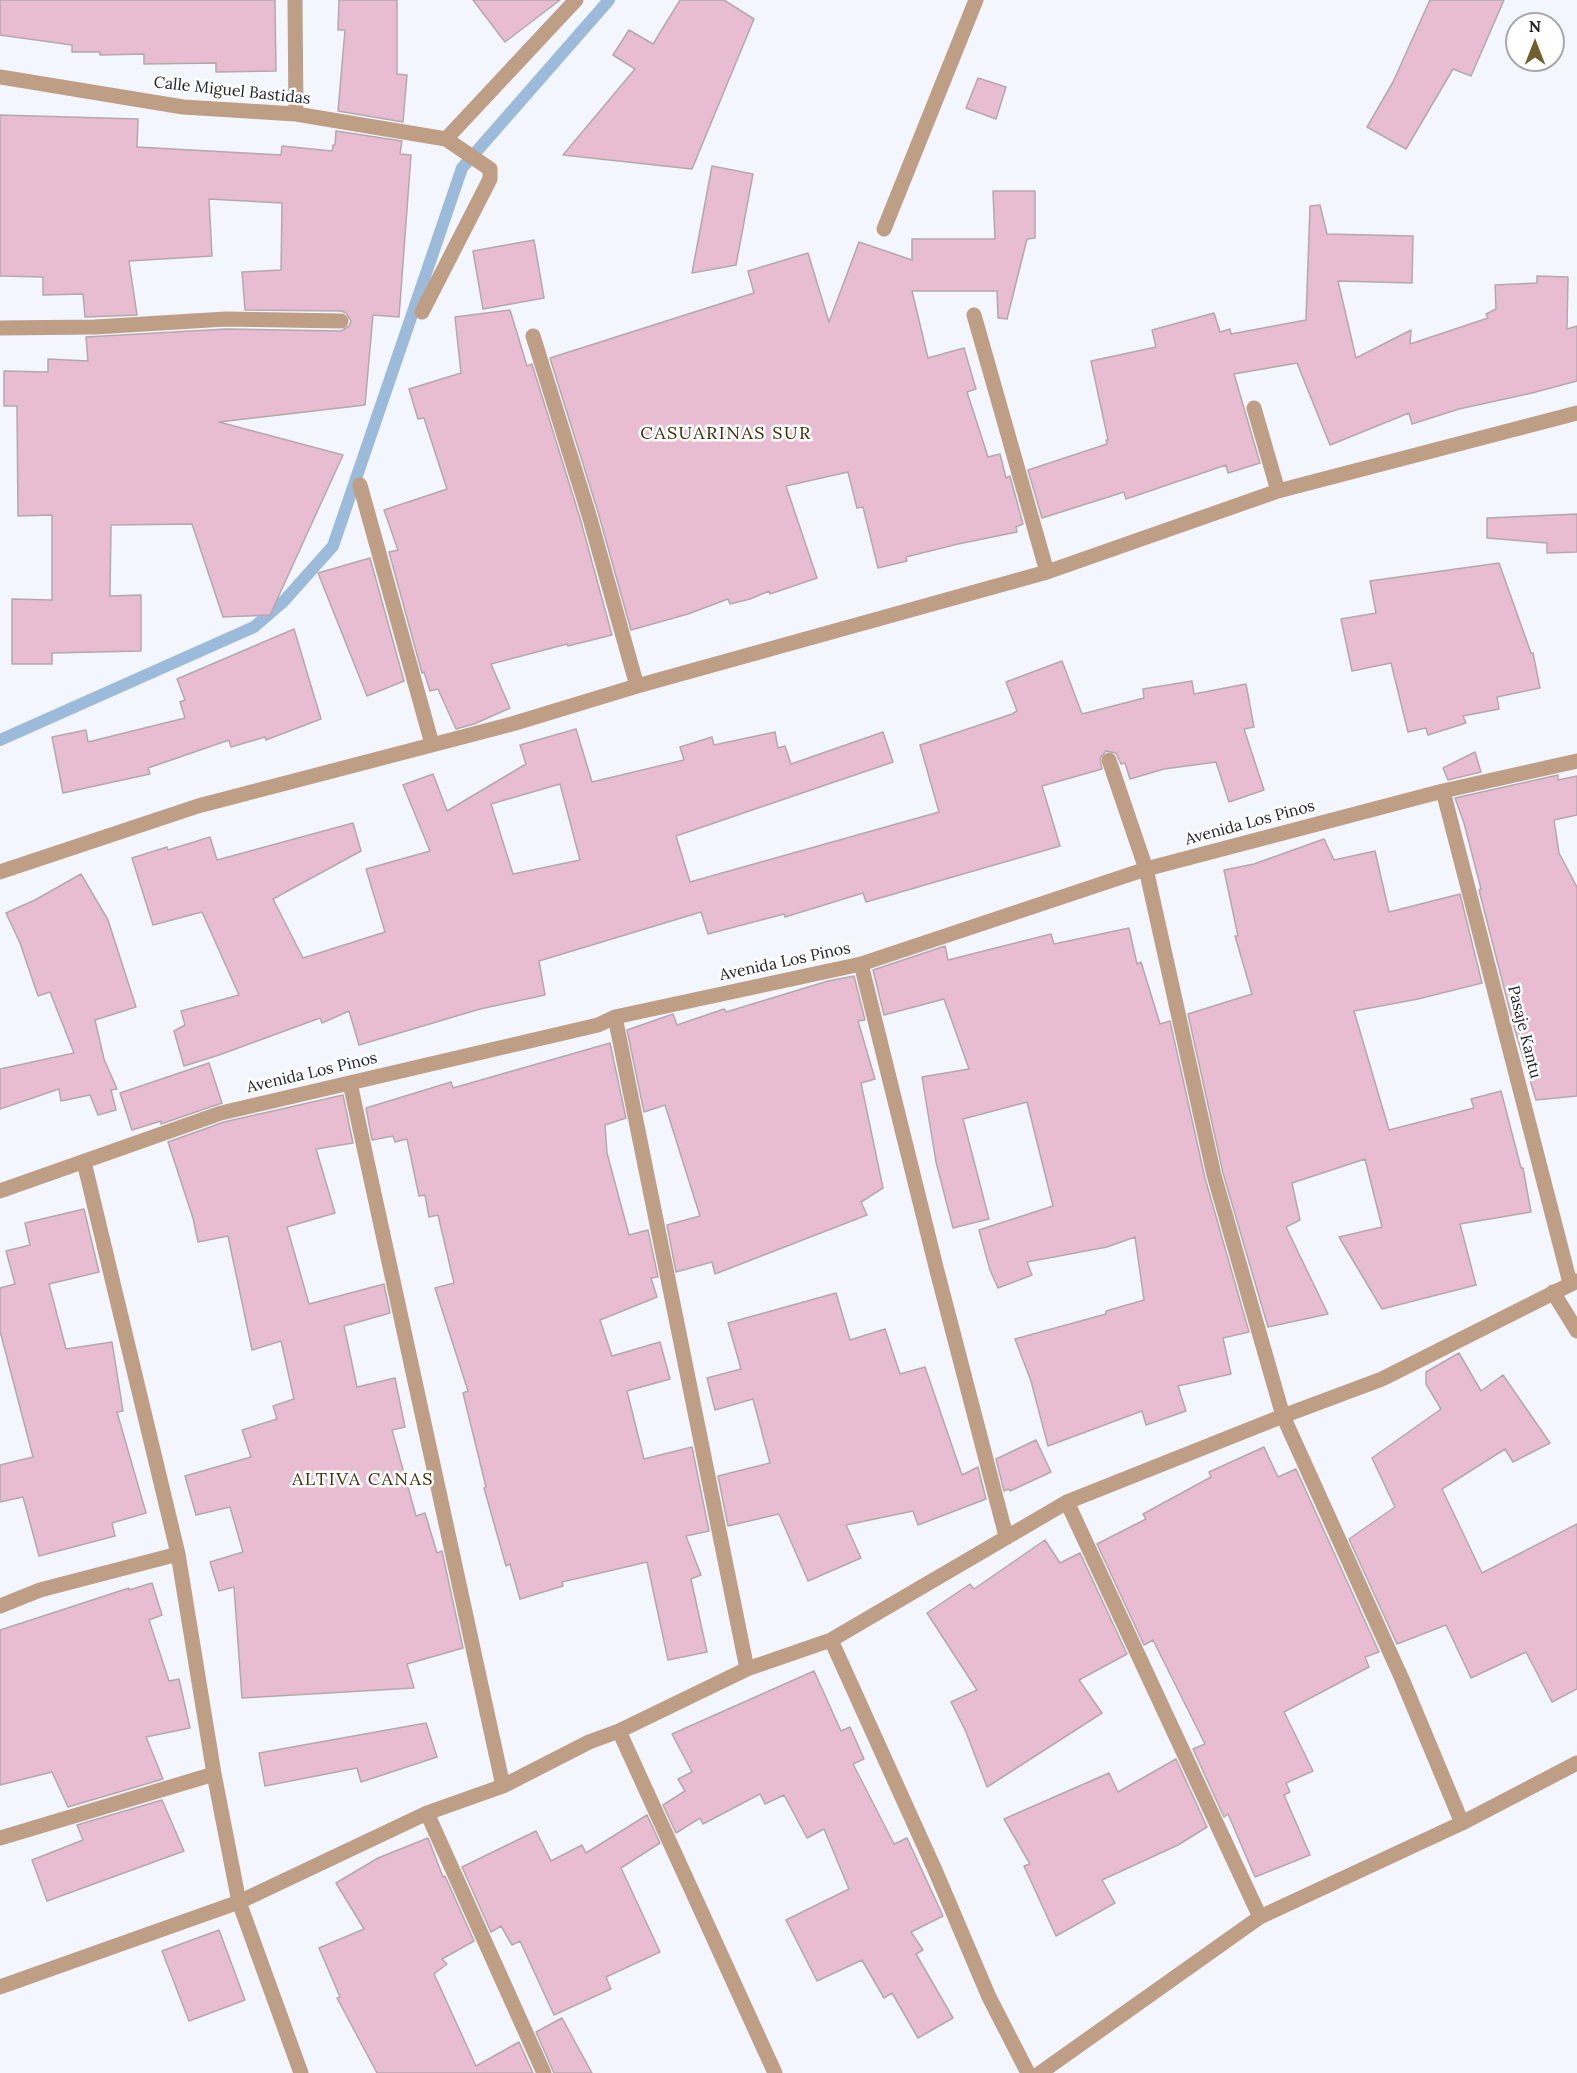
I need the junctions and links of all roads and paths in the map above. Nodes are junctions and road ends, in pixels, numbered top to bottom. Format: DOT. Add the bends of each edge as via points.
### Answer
graph roads {
  1 [pos="295,0"];
  2 [pos="576,0"];
  3 [pos="976,0"];
  4 [pos="0,77"];
  5 [pos="296,114"];
  6 [pos="452,144"];
  7 [pos="884,229"];
  8 [pos="422,312"];
  9 [pos="974,315"];
  10 [pos="341,321"];
  11 [pos="0,328"];
  12 [pos="533,336"];
  13 [pos="1254,408"];
  14 [pos="1577,413"];
  15 [pos="360,485"];
  16 [pos="1278,491"];
  17 [pos="1047,572"];
  18 [pos="637,686"];
  19 [pos="432,744"];
  20 [pos="1109,760"];
  21 [pos="1577,761"];
  22 [pos="1443,791"];
  23 [pos="1146,869"];
  24 [pos="0,872"];
  25 [pos="861,964"];
  26 [pos="615,1017"];
  27 [pos="350,1083"];
  28 [pos="84,1162"];
  29 [pos="0,1191"];
  30 [pos="1574,1282"];
  31 [pos="1552,1292"];
  32 [pos="1577,1331"];
  33 [pos="1283,1416"];
  34 [pos="1067,1502"];
  35 [pos="1006,1536"];
  36 [pos="178,1554"];
  37 [pos="0,1606"];
  38 [pos="831,1640"];
  39 [pos="747,1669"];
  40 [pos="619,1731"];
  41 [pos="1577,1763"];
  42 [pos="214,1774"];
  43 [pos="503,1786"];
  44 [pos="427,1813"];
  45 [pos="1462,1822"];
  46 [pos="0,1838"];
  47 [pos="238,1902"];
  48 [pos="1260,1917"];
  49 [pos="0,1987"];
  50 [pos="302,2073"];
  51 [pos="544,2073"];
  52 [pos="775,2073"];
  53 [pos="1028,2073"];
  54 [pos="1040,2073"];
  1 -- 5 [label="street"];
  2 -- 6 [label="street"];
  3 -- 7 [label="street"];
  4 -- 5 [label="street, Calle Miguel Bastidas" via="183,107"];
  5 -- 6 [label="street, Calle Miguel Bastidas"];
  6 -- 8 [label="street" via="490,169 490,179"];
  9 -- 17 [label="street"];
  10 -- 11 [label="street" via="226,319"];
  12 -- 18 [label="street"];
  13 -- 16 [label="street"];
  14 -- 16 [label="street"];
  15 -- 19 [label="street"];
  16 -- 17 [label="street"];
  17 -- 18 [label="street"];
  18 -- 19 [label="street"];
  19 -- 24 [label="street" via="198,806"];
  20 -- 23 [label="street"];
  21 -- 22 [label="street, Avenida Los Pinos"];
  22 -- 23 [label="street, Avenida Los Pinos"];
  22 -- 30 [label="street, Pasaje Kantu"];
  23 -- 25 [label="street, Avenida Los Pinos"];
  23 -- 33 [label="street" via="1214,1175"];
  25 -- 26 [label="street, Avenida Los Pinos"];
  25 -- 35 [label="street"];
  26 -- 27 [label="street, Avenida Los Pinos"];
  26 -- 39 [label="street"];
  27 -- 28 [label="street, Avenida Los Pinos" via="221,1113"];
  27 -- 43 [label="street"];
  28 -- 29 [label="street, Avenida Los Pinos"];
  28 -- 36 [label="street"];
  30 -- 31 [label="street"];
  31 -- 32 [label="street"];
  31 -- 33 [label="street" via="1382,1379"];
  33 -- 34 [label="street"];
  33 -- 45 [label="street"];
  34 -- 35 [label="street"];
  34 -- 48 [label="street"];
  35 -- 38 [label="street"];
  36 -- 37 [label="street" via="40,1590"];
  36 -- 42 [label="street"];
  38 -- 39 [label="street"];
  38 -- 53 [label="street" via="988,1997"];
  39 -- 40 [label="street"];
  40 -- 43 [label="street"];
  40 -- 52 [label="street"];
  41 -- 45 [label="street"];
  42 -- 46 [label="street"];
  42 -- 47 [label="street"];
  43 -- 44 [label="street"];
  44 -- 47 [label="street"];
  44 -- 51 [label="street"];
  45 -- 48 [label="street"];
  47 -- 49 [label="street"];
  47 -- 50 [label="street"];
  48 -- 54 [label="street"];
}
